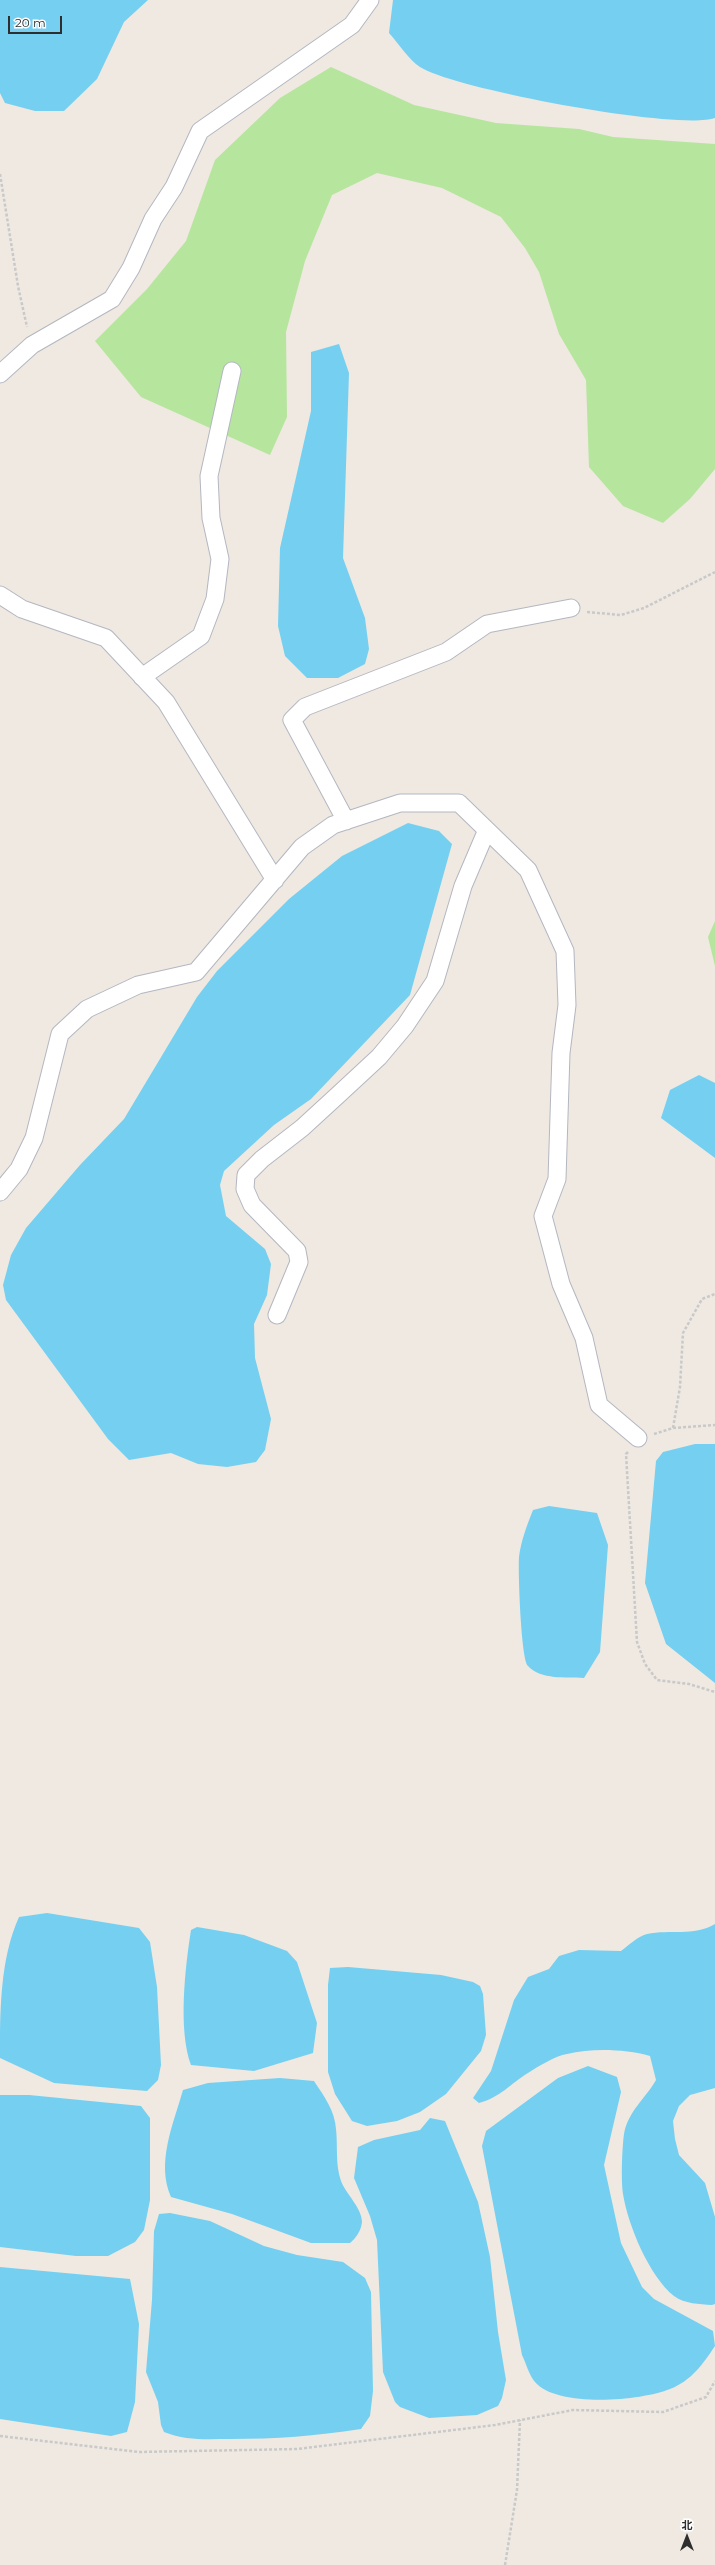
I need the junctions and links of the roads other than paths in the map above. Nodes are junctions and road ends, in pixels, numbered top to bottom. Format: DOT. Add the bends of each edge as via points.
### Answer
graph roads {
  1 [pos="370,0"];
  2 [pos="232,371"];
  3 [pos="0,374"];
  4 [pos="0,595"];
  5 [pos="571,608"];
  6 [pos="142,676"];
  7 [pos="346,821"];
  8 [pos="486,832"];
  9 [pos="275,880"];
  10 [pos="0,1192"];
  11 [pos="277,1315"];
  12 [pos="638,1438"];
  1 -- 3 [label="street" via="352,25 200,131 174,187 153,219 131,268 112,299 32,345"];
  2 -- 6 [label="street" via="209,476 211,518 220,559 215,599 201,636"];
  4 -- 6 [label="street" via="22,609 106,638"];
  5 -- 7 [label="street" via="487,624 446,652 305,707 292,720"];
  6 -- 9 [label="street" via="166,702"];
  7 -- 8 [label="street" via="400,803 459,803"];
  7 -- 9 [label="street" via="333,826 302,846"];
  8 -- 11 [label="street" via="463,886 435,981 405,1026 362,1073 246,1175 245,1189 252,1205 297,1251 299,1262"];
  8 -- 12 [label="street" via="528,870 566,951 567,1005 561,1053 557,1179 543,1216 561,1284 584,1338 599,1405"];
  9 -- 10 [label="street" via="196,972 138,985 87,1009 60,1034 34,1138 19,1169"];
}
